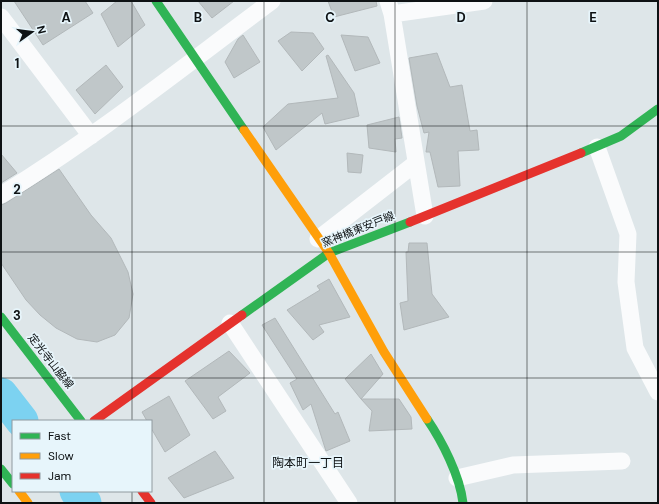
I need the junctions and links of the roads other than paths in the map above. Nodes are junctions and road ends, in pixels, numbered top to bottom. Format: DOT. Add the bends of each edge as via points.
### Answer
graph roads {
  1 [pos="156,1"];
  2 [pos="272,1"];
  3 [pos="484,1"];
  4 [pos="390,8"];
  5 [pos="1,17"];
  6 [pos="194,58"];
  7 [pos="658,108"];
  8 [pos="91,136"];
  9 [pos="597,147"];
  10 [pos="416,163"];
  11 [pos="1,195"];
  12 [pos="426,216"];
  13 [pos="318,239"];
  14 [pos="329,253"];
  15 [pos="1,316"];
  16 [pos="230,323"];
  17 [pos="658,392"];
  18 [pos="80,420"];
  19 [pos="95,420"];
  20 [pos="622,461"];
  21 [pos="1,469"];
  22 [pos="457,478"];
  23 [pos="12,480"];
  24 [pos="1,484"];
  25 [pos="20,492"];
  26 [pos="143,492"];
  27 [pos="28,503"];
  28 [pos="151,503"];
  29 [pos="349,503"];
  30 [pos="463,503"];
  1 -- 6 [label="street"];
  2 -- 6 [label="street"];
  3 -- 4 [label="street"];
  4 -- 10 [label="street"];
  5 -- 8 [label="street"];
  6 -- 8 [label="street"];
  6 -- 13 [label="street"];
  7 -- 9 [label="street, 窯神橋東安戸線" via="621,136"];
  8 -- 11 [label="street"];
  9 -- 12 [label="street, 窯神橋東安戸線"];
  9 -- 17 [label="street" via="628,234 626,282 635,348"];
  10 -- 12 [label="street"];
  10 -- 13 [label="street"];
  12 -- 14 [label="street, 窯神橋東安戸線"];
  13 -- 14 [label="street"];
  14 -- 16 [label="street, 窯神橋東安戸線"];
  14 -- 22 [label="street" via="384,352 437,434"];
  15 -- 18 [label="street, 定光寺山脇線"];
  16 -- 19 [label="street, 窯神橋東安戸線"];
  16 -- 29 [label="street"];
  20 -- 22 [label="street" via="513,465"];
  21 -- 23 [label="street"];
  22 -- 30 [label="street"];
  23 -- 24 [label="street"];
  25 -- 27 [label="street"];
  26 -- 28 [label="street"];
}
